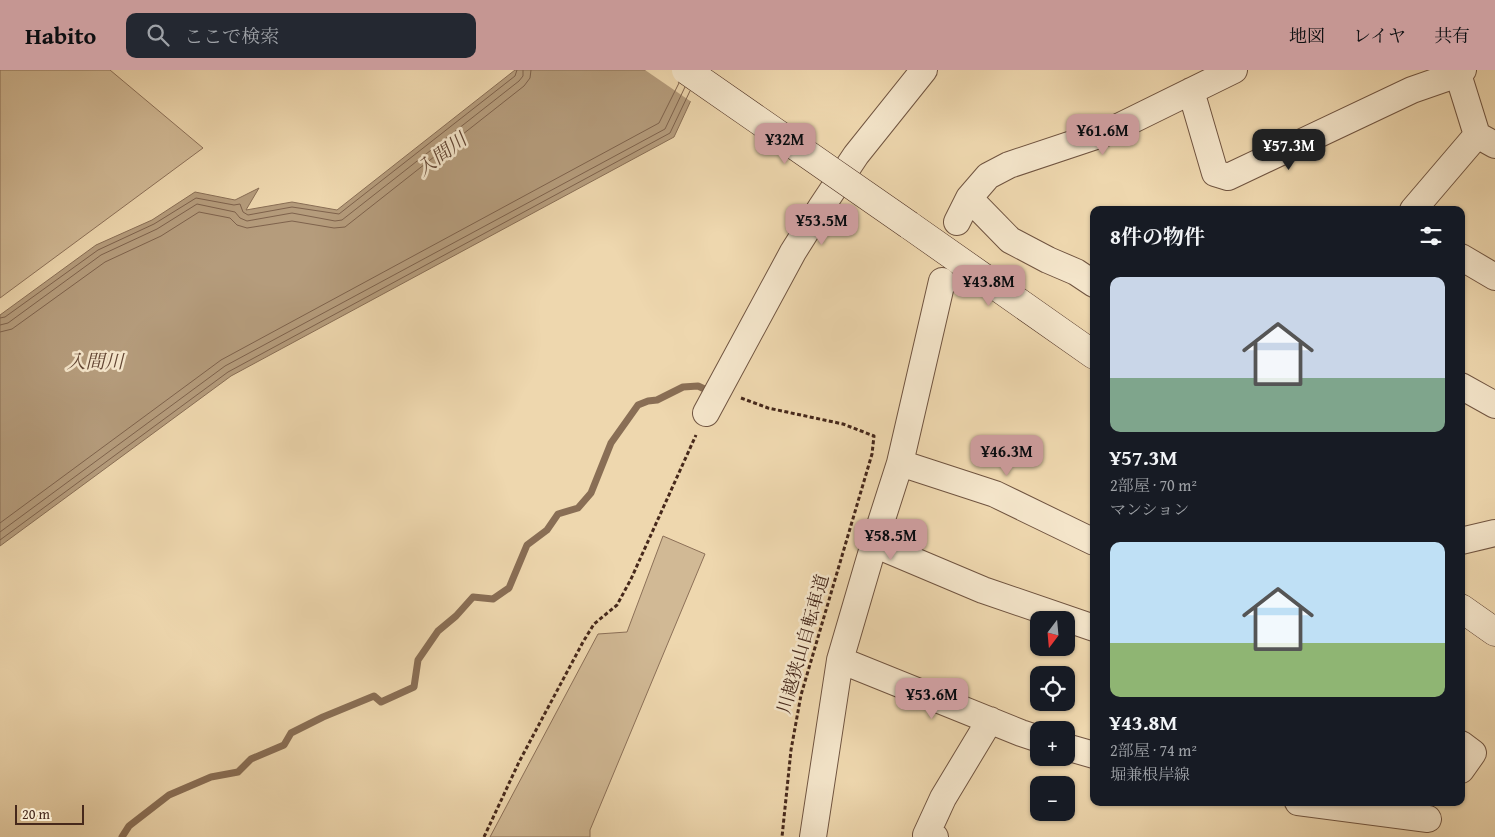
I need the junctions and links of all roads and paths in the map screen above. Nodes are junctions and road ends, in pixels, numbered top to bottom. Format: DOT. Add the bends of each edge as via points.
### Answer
graph roads {
  1 [pos="686,70"];
  2 [pos="924,70"];
  3 [pos="1234,70"];
  4 [pos="1460,72"];
  5 [pos="1191,91"];
  6 [pos="1486,140"];
  7 [pos="969,198"];
  8 [pos="1417,206"];
  9 [pos="957,222"];
  10 [pos="1465,259"];
  11 [pos="1495,277"];
  12 [pos="942,281"];
  13 [pos="1090,281"];
  14 [pos="1090,352"];
  15 [pos="1465,388"];
  16 [pos="736,395"];
  17 [pos="1495,405"];
  18 [pos="706,413"];
  19 [pos="900,463"];
  20 [pos="1495,533"];
  21 [pos="1090,540"];
  22 [pos="1465,540"];
  23 [pos="874,544"];
  24 [pos="1465,611"];
  25 [pos="1090,627"];
  26 [pos="1495,632"];
  27 [pos="840,660"];
  28 [pos="990,720"];
  29 [pos="1030,736"];
  30 [pos="1465,747"];
  31 [pos="1075,750"];
  32 [pos="1090,755"];
  33 [pos="1465,764"];
  34 [pos="1327,806"];
  35 [pos="1427,820"];
  36 [pos="484,837"];
  37 [pos="782,837"];
  38 [pos="813,837"];
  39 [pos="935,837"];
  1 -- 14 [label="main road, bridge"];
  2 -- 18 [label="street" via="856,155 822,206 793,252"];
  3 -- 5 [label="street"];
  4 -- 5 [label="street" via="1412,90 1228,177 1215,173"];
  4 -- 6 [label="street"];
  5 -- 7 [label="street" via="1108,132 1009,165 988,176"];
  6 -- 8 [label="street"];
  7 -- 9 [label="street"];
  7 -- 13 [label="street" via="1010,240"];
  10 -- 11 [label="street"];
  12 -- 19 [label="street"];
  15 -- 17 [label="street"];
  16 -- 37 [label="path, 川越狭山自転車道" via="768,408 843,424 874,436 872,454 801,695 792,742"];
  18 -- 36 [label="path" via="631,579 617,605 594,624 583,642 519,762"];
  19 -- 21 [label="street" via="995,494"];
  19 -- 23 [label="street"];
  20 -- 22 [label="street"];
  23 -- 25 [label="street" via="983,590"];
  23 -- 27 [label="street"];
  24 -- 26 [label="main road"];
  27 -- 28 [label="street"];
  27 -- 38 [label="street"];
  28 -- 29 [label="street"];
  28 -- 39 [label="street" via="943,798 926,835"];
  30 -- 33 [label="street" via="1473,753"];
  31 -- 32 [label="street"];
  34 -- 35 [label="street"];
}
